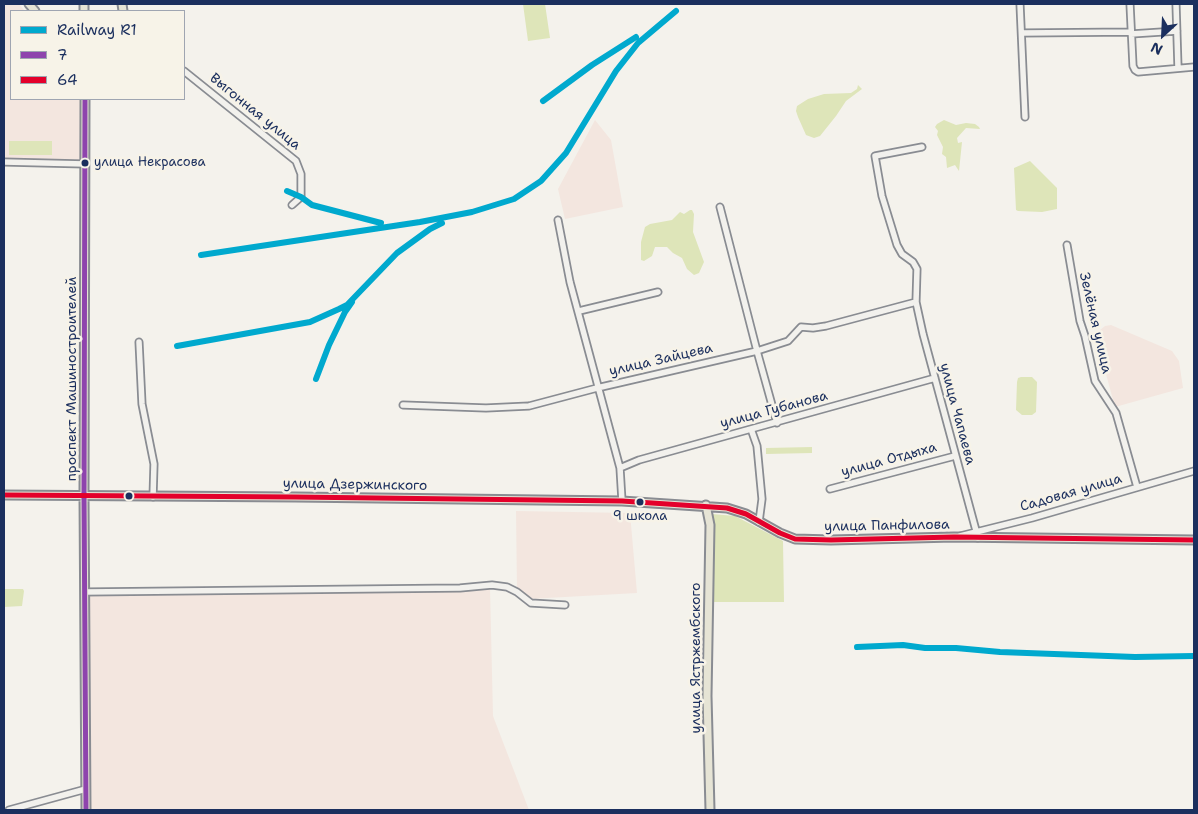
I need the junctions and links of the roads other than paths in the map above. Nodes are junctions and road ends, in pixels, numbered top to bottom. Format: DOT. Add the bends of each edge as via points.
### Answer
graph roads {
  1 [pos="1020,4"];
  2 [pos="1130,4"];
  3 [pos="1176,4"];
  4 [pos="1177,31"];
  5 [pos="1022,33"];
  6 [pos="1131,33"];
  7 [pos="1194,67"];
  8 [pos="1178,68"];
  9 [pos="185,72"];
  10 [pos="85,100"];
  11 [pos="1025,117"];
  12 [pos="922,147"];
  13 [pos="4,162"];
  14 [pos="85,164"];
  15 [pos="292,205"];
  16 [pos="720,207"];
  17 [pos="558,220"];
  18 [pos="1067,245"];
  19 [pos="658,292"];
  20 [pos="916,302"];
  21 [pos="579,311"];
  22 [pos="139,342"];
  23 [pos="757,351"];
  24 [pos="935,378"];
  25 [pos="597,388"];
  26 [pos="402,405"];
  27 [pos="777,423"];
  28 [pos="752,428"];
  29 [pos="955,456"];
  30 [pos="620,468"];
  31 [pos="1194,471"];
  32 [pos="1137,487"];
  33 [pos="830,489"];
  34 [pos="4,495"];
  35 [pos="84,496"];
  36 [pos="153,497"];
  37 [pos="622,501"];
  38 [pos="706,506"];
  39 [pos="759,522"];
  40 [pos="977,534"];
  41 [pos="1194,540"];
  42 [pos="85,592"];
  43 [pos="564,605"];
  44 [pos="86,790"];
  45 [pos="9,810"];
  46 [pos="86,810"];
  47 [pos="710,810"];
  1 -- 5 [label="street"];
  2 -- 6 [label="street"];
  3 -- 4 [label="street"];
  4 -- 6 [label="street"];
  4 -- 8 [label="street"];
  5 -- 6 [label="street"];
  5 -- 11 [label="street"];
  6 -- 8 [label="street" via="1132,66 1138,72"];
  7 -- 8 [label="street"];
  9 -- 15 [label="street, Выгонная улица" via="296,161 301,174 301,197"];
  10 -- 14 [label="main road, проспект Машиностроителей"];
  12 -- 20 [label="street, улица Чапаева" via="875,156 882,196 897,245 917,269"];
  13 -- 14 [label="street"];
  14 -- 35 [label="main road, проспект Машиностроителей"];
  16 -- 23 [label="street"];
  17 -- 21 [label="street"];
  18 -- 32 [label="street, Зелёная улица" via="1080,321 1095,381 1116,412"];
  19 -- 21 [label="street"];
  20 -- 23 [label="street, улица Зайцева" via="826,326 801,327 788,341"];
  20 -- 24 [label="street, улица Чапаева"];
  21 -- 25 [label="street"];
  22 -- 36 [label="street" via="142,404 154,464"];
  23 -- 25 [label="street, улица Зайцева"];
  23 -- 27 [label="street"];
  24 -- 27 [label="street, улица Губанова"];
  24 -- 29 [label="street, улица Чапаева"];
  25 -- 26 [label="street, улица Зайцева" via="517,408"];
  25 -- 30 [label="street"];
  27 -- 28 [label="street, улица Губанова"];
  28 -- 30 [label="street, улица Губанова"];
  28 -- 39 [label="street" via="758,446 762,499"];
  29 -- 33 [label="street, улица Отдыха"];
  29 -- 40 [label="street, улица Чапаева"];
  30 -- 37 [label="street"];
  31 -- 32 [label="street, Садовая улица"];
  32 -- 40 [label="street, Садовая улица"];
  34 -- 35 [label="main road, улица Дзержинского"];
  35 -- 36 [label="main road, улица Дзержинского"];
  35 -- 42 [label="main road, проспект Машиностроителей"];
  36 -- 37 [label="main road, улица Дзержинского"];
  37 -- 38 [label="main road, улица Дзержинского"];
  38 -- 39 [label="main road, улица Панфилова" via="737,510"];
  38 -- 47 [label="main road, улица Ястржембского" via="710,525 706,696"];
  39 -- 40 [label="main road, улица Панфилова" via="795,539"];
  40 -- 41 [label="main road, улица Панфилова"];
  42 -- 43 [label="street" via="492,585 507,587 531,603"];
  42 -- 44 [label="main road, проспект Машиностроителей"];
  44 -- 45 [label="street"];
  44 -- 46 [label="main road, проспект Машиностроителей"];
}
